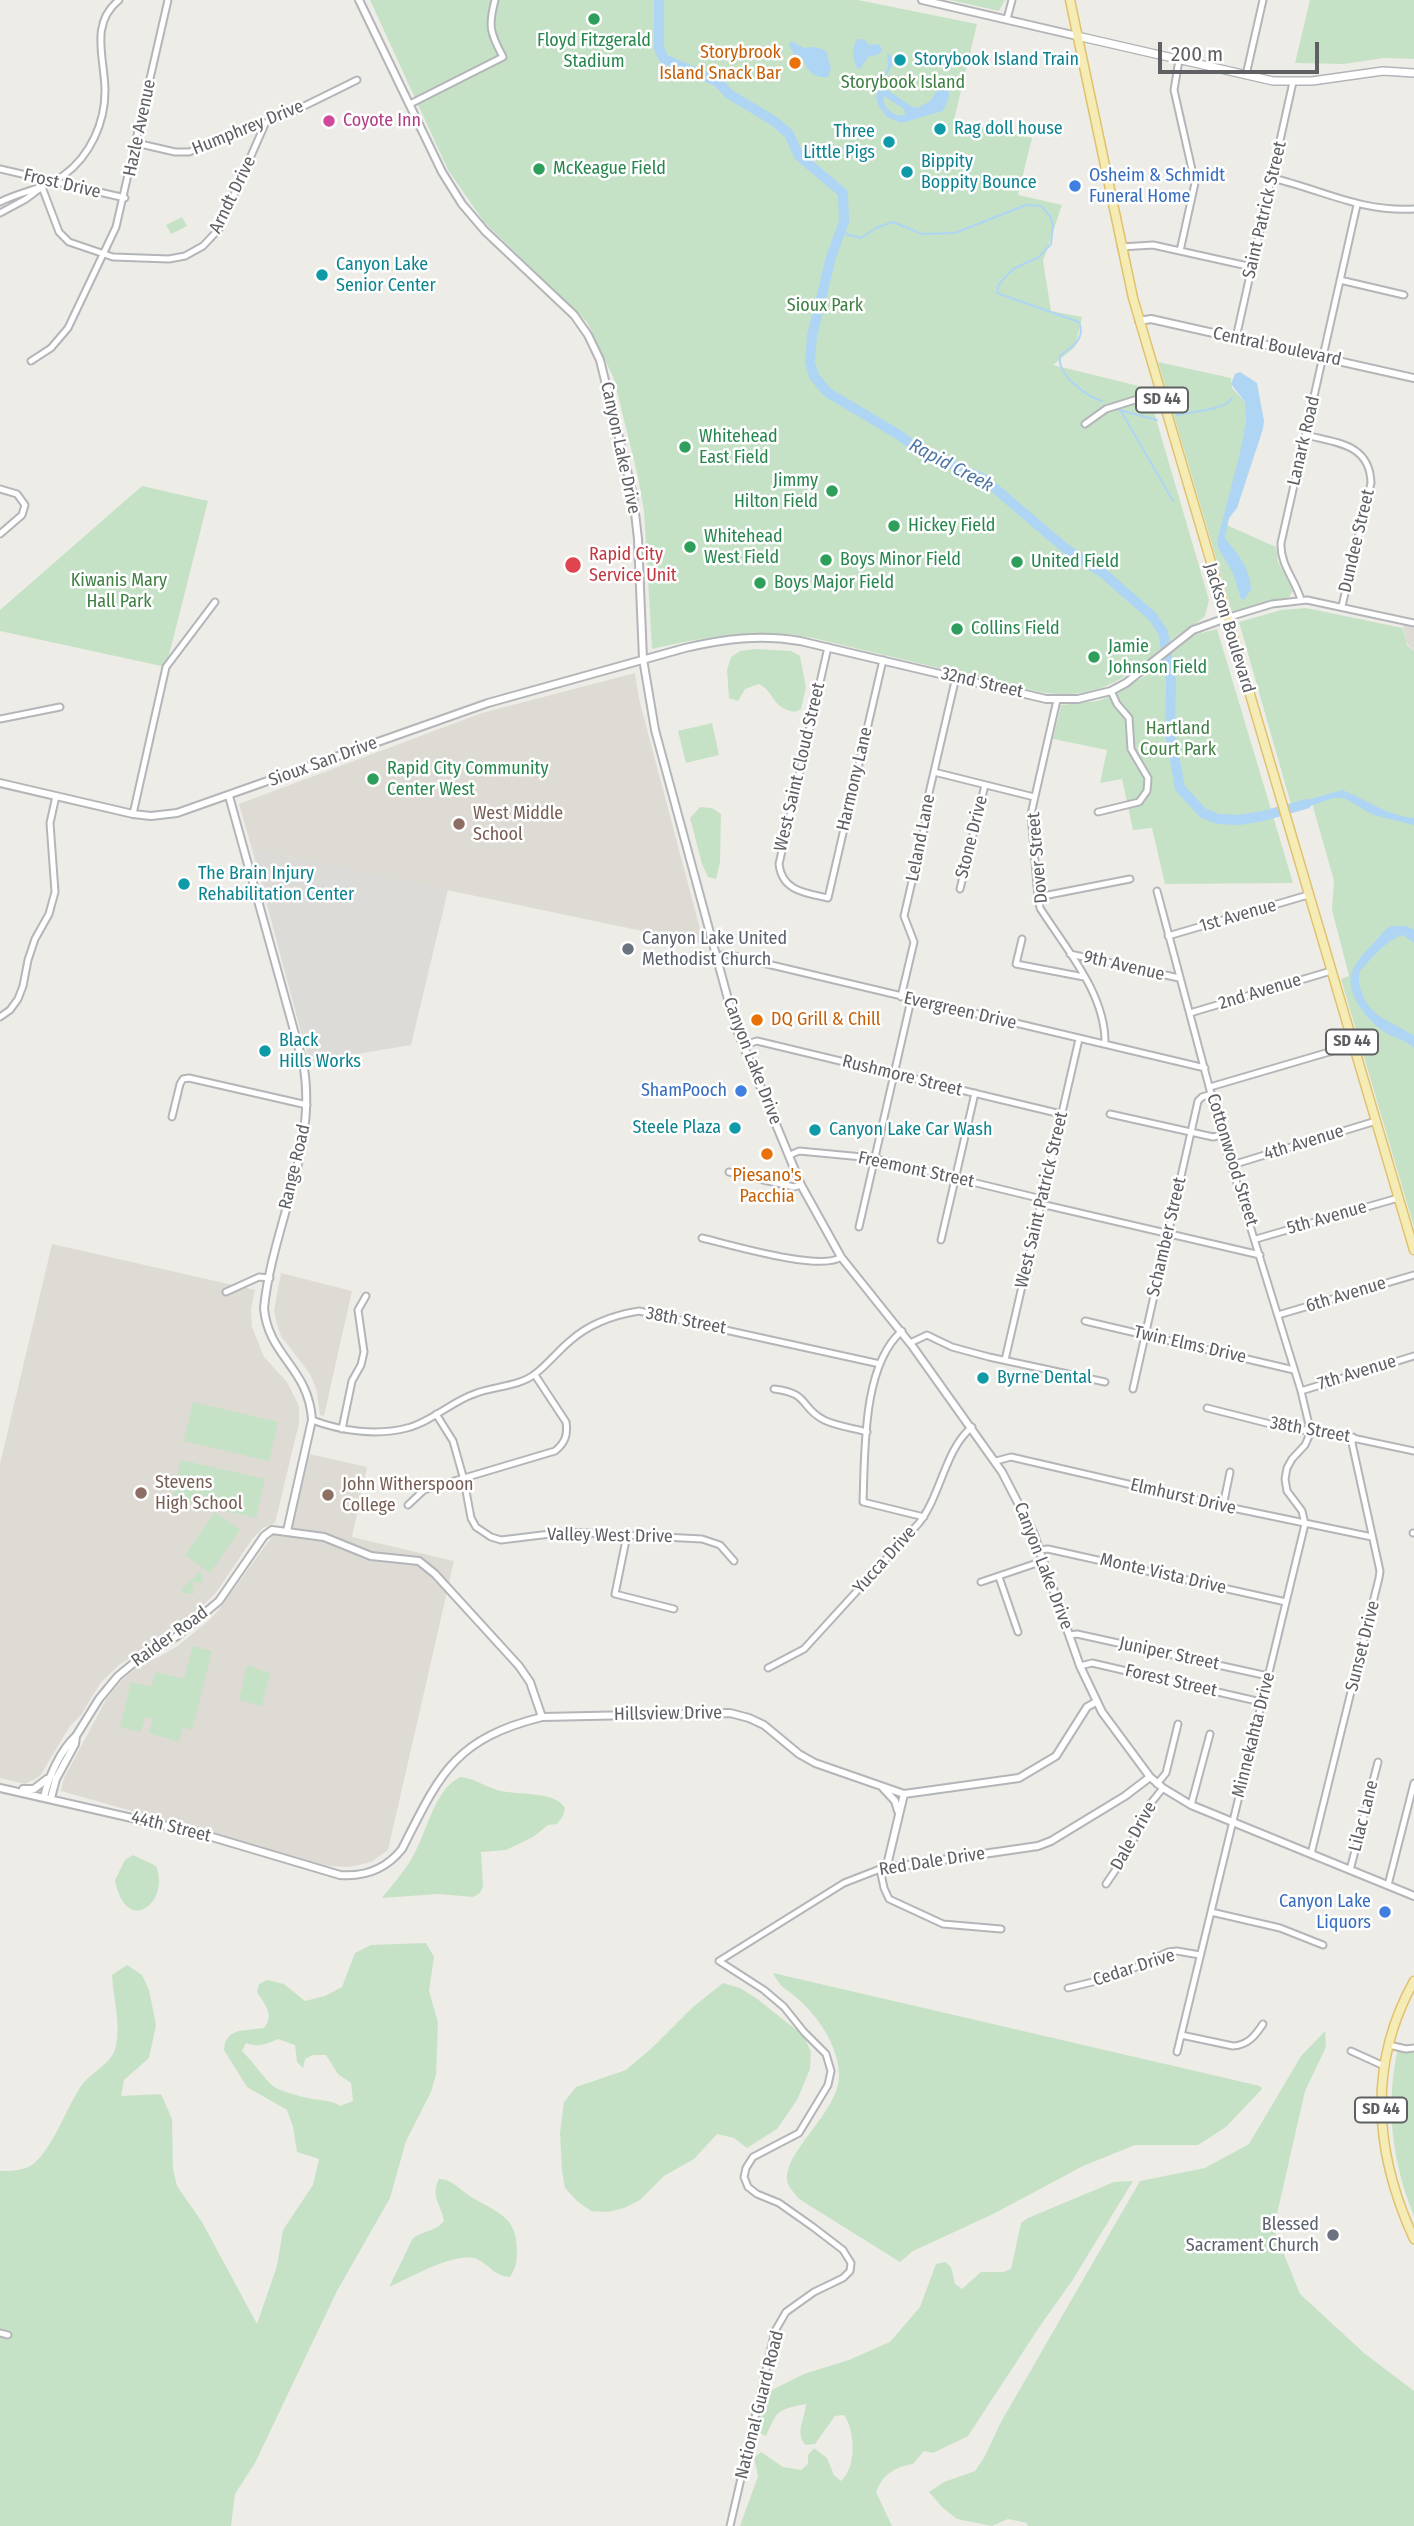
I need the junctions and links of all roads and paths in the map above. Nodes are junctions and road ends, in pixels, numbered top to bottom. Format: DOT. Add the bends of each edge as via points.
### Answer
graph roads {
  1 [pos="118,0"];
  2 [pos="168,0"];
  3 [pos="495,0"];
  4 [pos="922,0"];
  5 [pos="1012,0"];
  6 [pos="1070,0"];
  7 [pos="1264,0"];
  8 [pos="361,3"];
  9 [pos="354,10"];
  10 [pos="1007,19"];
  11 [pos="370,23"];
  12 [pos="362,26"];
  13 [pos="1077,36"];
  14 [pos="1179,60"];
  15 [pos="1414,73"];
  16 [pos="1246,76"];
  17 [pos="356,80"];
  18 [pos="1293,82"];
  19 [pos="410,104"];
  20 [pos="265,124"];
  21 [pos="136,143"];
  22 [pos="0,169"];
  23 [pos="1272,178"];
  24 [pos="54,181"];
  25 [pos="42,187"];
  26 [pos="125,198"];
  27 [pos="0,202"];
  28 [pos="1357,205"];
  29 [pos="1414,209"];
  30 [pos="0,213"];
  31 [pos="1121,247"];
  32 [pos="1180,251"];
  33 [pos="105,254"];
  34 [pos="1252,267"];
  35 [pos="1340,280"];
  36 [pos="1404,295"];
  37 [pos="1139,321"];
  38 [pos="1236,338"];
  39 [pos="1323,357"];
  40 [pos="31,361"];
  41 [pos="1414,378"];
  42 [pos="1160,393"];
  43 [pos="1085,424"];
  44 [pos="1306,435"];
  45 [pos="0,489"];
  46 [pos="0,534"];
  47 [pos="1301,600"];
  48 [pos="215,602"];
  49 [pos="1342,606"];
  50 [pos="1226,618"];
  51 [pos="1414,622"];
  52 [pos="828,647"];
  53 [pos="643,659"];
  54 [pos="883,660"];
  55 [pos="956,677"];
  56 [pos="1111,691"];
  57 [pos="1057,700"];
  58 [pos="60,707"];
  59 [pos="0,719"];
  60 [pos="934,772"];
  61 [pos="0,783"];
  62 [pos="985,785"];
  63 [pos="56,796"];
  64 [pos="229,796"];
  65 [pos="1034,797"];
  66 [pos="1098,812"];
  67 [pos="133,814"];
  68 [pos="1130,879"];
  69 [pos="960,889"];
  70 [pos="1157,891"];
  71 [pos="1308,895"];
  72 [pos="1038,897"];
  73 [pos="828,898"];
  74 [pos="1168,936"];
  75 [pos="1021,939"];
  76 [pos="1070,954"];
  77 [pos="716,957"];
  78 [pos="1331,971"];
  79 [pos="1084,977"];
  80 [pos="1179,978"];
  81 [pos="901,997"];
  82 [pos="911,1000"];
  83 [pos="1190,1013"];
  84 [pos="0,1017"];
  85 [pos="1079,1040"];
  86 [pos="1105,1044"];
  87 [pos="744,1045"];
  88 [pos="1353,1045"];
  89 [pos="1205,1068"];
  90 [pos="895,1073"];
  91 [pos="1211,1091"];
  92 [pos="975,1093"];
  93 [pos="307,1105"];
  94 [pos="1062,1114"];
  95 [pos="1110,1114"];
  96 [pos="172,1117"];
  97 [pos="1376,1121"];
  98 [pos="1192,1132"];
  99 [pos="1222,1135"];
  100 [pos="790,1155"];
  101 [pos="873,1158"];
  102 [pos="1232,1165"];
  103 [pos="729,1172"];
  104 [pos="956,1178"];
  105 [pos="801,1185"];
  106 [pos="1398,1198"];
  107 [pos="1042,1202"];
  108 [pos="859,1227"];
  109 [pos="1168,1233"];
  110 [pos="702,1238"];
  111 [pos="1256,1239"];
  112 [pos="941,1240"];
  113 [pos="1414,1250"];
  114 [pos="1260,1255"];
  115 [pos="841,1257"];
  116 [pos="1414,1275"];
  117 [pos="270,1278"];
  118 [pos="226,1292"];
  119 [pos="366,1296"];
  120 [pos="1278,1315"];
  121 [pos="1085,1321"];
  122 [pos="902,1331"];
  123 [pos="1145,1335"];
  124 [pos="911,1343"];
  125 [pos="1414,1356"];
  126 [pos="1005,1360"];
  127 [pos="880,1364"];
  128 [pos="1294,1370"];
  129 [pos="535,1374"];
  130 [pos="1105,1382"];
  131 [pos="774,1389"];
  132 [pos="1133,1389"];
  133 [pos="1301,1391"];
  134 [pos="1207,1408"];
  135 [pos="436,1414"];
  136 [pos="312,1420"];
  137 [pos="972,1427"];
  138 [pos="342,1429"];
  139 [pos="1310,1429"];
  140 [pos="867,1432"];
  141 [pos="1353,1437"];
  142 [pos="1414,1451"];
  143 [pos="996,1461"];
  144 [pos="1230,1472"];
  145 [pos="464,1480"];
  146 [pos="408,1505"];
  147 [pos="1223,1506"];
  148 [pos="924,1517"];
  149 [pos="1305,1524"];
  150 [pos="287,1531"];
  151 [pos="626,1535"];
  152 [pos="1372,1537"];
  153 [pos="1039,1550"];
  154 [pos="734,1561"];
  155 [pos="1043,1561"];
  156 [pos="999,1577"];
  157 [pos="981,1583"];
  158 [pos="1286,1602"];
  159 [pos="674,1609"];
  160 [pos="1018,1632"];
  161 [pos="1070,1635"];
  162 [pos="1080,1666"];
  163 [pos="768,1668"];
  164 [pos="1268,1676"];
  165 [pos="1096,1702"];
  166 [pos="1262,1702"];
  167 [pos="542,1717"];
  168 [pos="1178,1724"];
  169 [pos="1210,1734"];
  170 [pos="76,1736"];
  171 [pos="1378,1762"];
  172 [pos="1150,1777"];
  173 [pos="49,1778"];
  174 [pos="874,1783"];
  175 [pos="1414,1783"];
  176 [pos="1160,1786"];
  177 [pos="1,1788"];
  178 [pos="904,1794"];
  179 [pos="47,1798"];
  180 [pos="1191,1805"];
  181 [pos="898,1813"];
  182 [pos="1233,1823"];
  183 [pos="1311,1854"];
  184 [pos="889,1868"];
  185 [pos="880,1869"];
  186 [pos="1350,1870"];
  187 [pos="340,1875"];
  188 [pos="1106,1884"];
  189 [pos="1388,1885"];
  190 [pos="1414,1896"];
  191 [pos="1211,1912"];
  192 [pos="1001,1929"];
  193 [pos="1323,1945"];
  194 [pos="1200,1955"];
  195 [pos="719,1961"];
  196 [pos="1414,1980"];
  197 [pos="1068,1988"];
  198 [pos="1262,2024"];
  199 [pos="1181,2035"];
  200 [pos="1389,2045"];
  201 [pos="1414,2048"];
  202 [pos="1351,2051"];
  203 [pos="1177,2052"];
  204 [pos="1384,2066"];
  205 [pos="1414,2239"];
  206 [pos="0,2333"];
  207 [pos="8,2335"];
  208 [pos="730,2526"];
  1 -- 24 [label="street" via="101,29 105,90 100,124 79,160"];
  2 -- 21 [label="street, Hazle Avenue"];
  3 -- 19 [label="street" via="490,31 503,57"];
  4 -- 10 [label="street"];
  5 -- 10 [label="street"];
  6 -- 13 [label="main road, Jackson Boulevard / SD 44"];
  7 -- 16 [label="street"];
  8 -- 9 [label="street"];
  8 -- 11 [label="street, Canyon Lake Drive"];
  10 -- 13 [label="street"];
  11 -- 12 [label="street"];
  11 -- 19 [label="street, Canyon Lake Drive"];
  13 -- 14 [label="main road"];
  13 -- 31 [label="main road, Jackson Boulevard / SD 44"];
  14 -- 16 [label="main road"];
  14 -- 32 [label="street" via="1174,90 1195,183"];
  15 -- 18 [label="main road" via="1375,71"];
  16 -- 18 [label="main road"];
  17 -- 20 [label="street, Humphrey Drive"];
  18 -- 23 [label="street, Saint Patrick Street"];
  19 -- 53 [label="street, Canyon Lake Drive" via="442,172 470,214 568,309 597,353 633,495"];
  20 -- 21 [label="street, Humphrey Drive" via="186,153"];
  20 -- 33 [label="street, Arndt Drive" via="225,219 204,246 174,258"];
  21 -- 26 [label="street, Hazle Avenue"];
  22 -- 24 [label="street, Frost Drive"];
  23 -- 28 [label="street"];
  23 -- 34 [label="street, Saint Patrick Street"];
  24 -- 25 [label="street"];
  24 -- 26 [label="street, Frost Drive"];
  25 -- 27 [label="street"];
  25 -- 30 [label="street"];
  25 -- 33 [label="street, Arndt Drive" via="65,240"];
  26 -- 33 [label="street, Hazle Avenue"];
  28 -- 29 [label="street"];
  28 -- 35 [label="street, Lanark Road"];
  31 -- 32 [label="street" via="1147,244"];
  31 -- 37 [label="main road, Jackson Boulevard / SD 44"];
  32 -- 34 [label="street"];
  33 -- 40 [label="street, Hazle Avenue" via="66,331"];
  34 -- 38 [label="street, Saint Patrick Street"];
  35 -- 36 [label="street"];
  35 -- 39 [label="street, Lanark Road"];
  37 -- 38 [label="street, Central Boulevard" via="1148,318"];
  37 -- 42 [label="main road, Jackson Boulevard / SD 44"];
  38 -- 39 [label="street, Central Boulevard"];
  39 -- 41 [label="street, Central Boulevard"];
  39 -- 44 [label="street, Lanark Road"];
  42 -- 43 [label="street" via="1107,409"];
  42 -- 50 [label="main road, Jackson Boulevard / SD 44"];
  44 -- 47 [label="street, Lanark Road" via="1280,554"];
  44 -- 49 [label="street, Dundee Street" via="1347,445 1358,452 1370,471"];
  45 -- 46 [label="street" via="17,494 25,505 22,515"];
  47 -- 49 [label="street, 32nd Street"];
  47 -- 50 [label="street, 32nd Street"];
  48 -- 67 [label="street" via="166,667"];
  49 -- 51 [label="street, 32nd Street"];
  50 -- 56 [label="street, 32nd Street" via="1202,625"];
  50 -- 71 [label="main road, Jackson Boulevard / SD 44"];
  52 -- 53 [label="street, 32nd Street" via="744,638 717,640"];
  52 -- 54 [label="street, 32nd Street"];
  52 -- 73 [label="street, West Saint Cloud Street" via="779,864 785,883"];
  53 -- 64 [label="street, Sioux San Drive" via="488,703"];
  53 -- 77 [label="street, Canyon Lake Drive" via="654,730"];
  54 -- 55 [label="street, 32nd Street"];
  54 -- 73 [label="street, Harmony Lane"];
  55 -- 57 [label="street, 32nd Street"];
  55 -- 60 [label="street, Leland Lane"];
  56 -- 57 [label="street, 32nd Street"];
  56 -- 66 [label="street" via="1129,718 1131,749 1149,786 1139,802"];
  57 -- 65 [label="street, Dover Street"];
  58 -- 59 [label="street"];
  60 -- 62 [label="street"];
  60 -- 81 [label="street, Leland Lane" via="904,916 914,942"];
  61 -- 63 [label="street, Sioux San Drive"];
  62 -- 65 [label="street"];
  62 -- 69 [label="street, Stone Drive"];
  63 -- 67 [label="street, Sioux San Drive"];
  63 -- 84 [label="street" via="50,823 55,891 18,999"];
  64 -- 67 [label="street, Sioux San Drive" via="169,815"];
  64 -- 93 [label="street, Range Road" via="303,1063"];
  65 -- 72 [label="street, Dover Street" via="1031,814"];
  68 -- 72 [label="street"];
  70 -- 74 [label="street, Cottonwood Street"];
  71 -- 74 [label="street, 1st Avenue"];
  71 -- 78 [label="main road, Jackson Boulevard / SD 44"];
  72 -- 76 [label="street, Dover Street" via="1040,908"];
  74 -- 80 [label="street, Cottonwood Street"];
  75 -- 79 [label="street" via="1016,964"];
  76 -- 79 [label="street, Dover Street"];
  76 -- 80 [label="street, 9th Avenue"];
  77 -- 81 [label="street, Evergreen Drive" via="724,954"];
  77 -- 87 [label="street, Canyon Lake Drive"];
  78 -- 83 [label="street, 2nd Avenue"];
  78 -- 88 [label="main road, Jackson Boulevard / SD 44"];
  79 -- 86 [label="street, Dover Street" via="1102,1014"];
  80 -- 83 [label="street, Cottonwood Street"];
  81 -- 82 [label="street, Evergreen Drive"];
  82 -- 85 [label="street, Evergreen Drive"];
  82 -- 90 [label="street"];
  83 -- 89 [label="street, Cottonwood Street"];
  85 -- 86 [label="street, Evergreen Drive"];
  85 -- 94 [label="street, West Saint Patrick Street"];
  86 -- 89 [label="street, Evergreen Drive"];
  87 -- 90 [label="street, Rushmore Street" via="757,1041"];
  87 -- 100 [label="street, Canyon Lake Drive"];
  88 -- 91 [label="street"];
  88 -- 97 [label="main road, Jackson Boulevard / SD 44"];
  89 -- 91 [label="street, Cottonwood Street"];
  90 -- 92 [label="street, Rushmore Street"];
  90 -- 101 [label="street"];
  91 -- 98 [label="street, Schamber Street" via="1198,1101"];
  91 -- 99 [label="street, Cottonwood Street"];
  92 -- 94 [label="street, Rushmore Street"];
  92 -- 104 [label="street"];
  93 -- 96 [label="street" via="189,1078 180,1084"];
  93 -- 117 [label="street, Range Road"];
  94 -- 107 [label="street, West Saint Patrick Street"];
  95 -- 98 [label="street"];
  97 -- 102 [label="street, 4th Avenue"];
  97 -- 106 [label="main road, Jackson Boulevard / SD 44"];
  98 -- 99 [label="street"];
  98 -- 109 [label="street, Schamber Street"];
  99 -- 102 [label="street, Cottonwood Street"];
  100 -- 101 [label="street, Freemont Street" via="799,1151"];
  100 -- 105 [label="street, Canyon Lake Drive"];
  101 -- 104 [label="street, Freemont Street"];
  101 -- 108 [label="street"];
  102 -- 111 [label="street, Cottonwood Street"];
  103 -- 105 [label="street"];
  104 -- 107 [label="street, Freemont Street"];
  104 -- 112 [label="street"];
  105 -- 115 [label="street, Canyon Lake Drive"];
  106 -- 111 [label="street, 5th Avenue"];
  106 -- 113 [label="main road, Jackson Boulevard / SD 44"];
  107 -- 109 [label="street, Freemont Street"];
  107 -- 126 [label="street, West Saint Patrick Street"];
  109 -- 114 [label="street, Freemont Street"];
  109 -- 123 [label="street, Schamber Street"];
  110 -- 115 [label="street" via="825,1263"];
  111 -- 114 [label="street, Cottonwood Street"];
  114 -- 120 [label="street, Cottonwood Street"];
  115 -- 122 [label="street, Canyon Lake Drive"];
  116 -- 120 [label="street, 6th Avenue"];
  117 -- 118 [label="street" via="259,1277"];
  117 -- 136 [label="street, Range Road" via="264,1308 267,1328 305,1386"];
  119 -- 138 [label="street" via="359,1310 364,1352 352,1381"];
  120 -- 128 [label="street, Cottonwood Street"];
  121 -- 123 [label="street, Twin Elms Drive"];
  122 -- 124 [label="street, Canyon Lake Drive"];
  122 -- 127 [label="street"];
  123 -- 128 [label="street, Twin Elms Drive"];
  123 -- 132 [label="street, Schamber Street"];
  124 -- 126 [label="street" via="927,1335 952,1347"];
  124 -- 137 [label="street, Canyon Lake Drive"];
  125 -- 133 [label="street, 7th Avenue"];
  126 -- 130 [label="street"];
  127 -- 129 [label="street, 38th Street" via="639,1311 622,1314 572,1338"];
  127 -- 140 [label="street"];
  128 -- 133 [label="street, Cottonwood Street"];
  129 -- 135 [label="street, 38th Street" via="472,1394"];
  129 -- 145 [label="street" via="566,1422 561,1446"];
  131 -- 140 [label="street" via="803,1398 825,1421"];
  133 -- 139 [label="street, Cottonwood Street"];
  134 -- 139 [label="street, 38th Street" via="1298,1431"];
  135 -- 138 [label="street, 38th Street" via="408,1428"];
  135 -- 145 [label="street, Valley West Drive" via="453,1441"];
  136 -- 138 [label="street, 38th Street"];
  136 -- 150 [label="street, Range Road"];
  137 -- 143 [label="street, Canyon Lake Drive"];
  137 -- 148 [label="street, Yucca Drive" via="960,1440"];
  139 -- 141 [label="street, 38th Street"];
  139 -- 149 [label="street" via="1285,1479"];
  140 -- 148 [label="street" via="863,1502"];
  141 -- 142 [label="street, 38th Street"];
  141 -- 152 [label="street, Sunset Drive"];
  143 -- 147 [label="street, Elmhurst Drive" via="1011,1457"];
  143 -- 153 [label="street, Canyon Lake Drive"];
  144 -- 147 [label="street"];
  145 -- 146 [label="street" via="424,1490"];
  145 -- 151 [label="street, Valley West Drive" via="471,1518 491,1537 501,1540 567,1532"];
  147 -- 149 [label="street, Elmhurst Drive"];
  148 -- 163 [label="street, Yucca Drive" via="804,1649"];
  149 -- 152 [label="street, Elmhurst Drive"];
  149 -- 158 [label="street, Minnekahta Drive"];
  150 -- 167 [label="street" via="324,1537 371,1556 419,1561 426,1566 519,1666"];
  150 -- 170 [label="street, Raider Road" via="266,1534 219,1601 118,1676"];
  151 -- 154 [label="street, Valley West Drive" via="711,1541 726,1549"];
  151 -- 159 [label="street" via="615,1594"];
  152 -- 183 [label="street, Sunset Drive" via="1379,1578"];
  153 -- 155 [label="street, Canyon Lake Drive"];
  153 -- 158 [label="street, Monte Vista Drive"];
  155 -- 156 [label="street"];
  155 -- 161 [label="street, Canyon Lake Drive"];
  156 -- 157 [label="street"];
  156 -- 160 [label="street"];
  158 -- 164 [label="street, Minnekahta Drive"];
  161 -- 162 [label="street, Canyon Lake Drive"];
  161 -- 164 [label="street, Juniper Street"];
  162 -- 165 [label="street, Canyon Lake Drive"];
  162 -- 166 [label="street, Forest Street" via="1091,1663"];
  164 -- 166 [label="street, Minnekahta Drive"];
  165 -- 172 [label="street, Canyon Lake Drive"];
  165 -- 178 [label="street, Hillsview Drive" via="1087,1707 1056,1755 1019,1778"];
  166 -- 182 [label="street, Minnekahta Drive"];
  167 -- 174 [label="street, Hillsview Drive" via="730,1713 764,1725 815,1763"];
  167 -- 187 [label="street, Hillsview Drive" via="493,1734 461,1755 432,1789 395,1857 383,1867 366,1874"];
  168 -- 176 [label="street, Dale Drive"];
  169 -- 180 [label="street"];
  170 -- 173 [label="street, Raider Road"];
  170 -- 179 [label="street"];
  171 -- 186 [label="street, Lilac Lane"];
  172 -- 176 [label="street, Canyon Lake Drive"];
  172 -- 184 [label="street, Red Dale Drive" via="1038,1846"];
  173 -- 177 [label="street" via="34,1789"];
  173 -- 179 [label="street, Raider Road"];
  174 -- 178 [label="street, Hillsview Drive"];
  174 -- 181 [label="street" via="890,1794"];
  175 -- 189 [label="street"];
  176 -- 180 [label="street, Canyon Lake Drive"];
  176 -- 188 [label="street, Dale Drive"];
  177 -- 179 [label="street, 44th Street"];
  178 -- 181 [label="street"];
  179 -- 187 [label="street, 44th Street" via="220,1839"];
  180 -- 182 [label="street, Canyon Lake Drive"];
  181 -- 184 [label="street"];
  182 -- 183 [label="street, Canyon Lake Drive"];
  182 -- 191 [label="street, Minnekahta Drive"];
  183 -- 186 [label="street, Canyon Lake Drive"];
  184 -- 185 [label="street, Red Dale Drive"];
  185 -- 192 [label="street" via="889,1899 898,1904 943,1924"];
  185 -- 195 [label="street, Red Dale Drive" via="844,1883"];
  186 -- 189 [label="street, Canyon Lake Drive"];
  189 -- 190 [label="street, Canyon Lake Drive"];
  191 -- 193 [label="street" via="1280,1928"];
  191 -- 194 [label="street, Minnekahta Drive"];
  194 -- 197 [label="street, Cedar Drive" via="1168,1952 1117,1976"];
  194 -- 199 [label="street, Minnekahta Drive"];
  195 -- 208 [label="street, National Guard Road" via="784,2007 825,2054 831,2071 828,2085 799,2133 753,2157 744,2177 748,2187 821,2232 844,2250 851,2263 843,2278 786,2312 775,2331"];
  196 -- 200 [label="main road, SD 44"];
  198 -- 199 [label="street" via="1254,2038 1242,2045"];
  199 -- 203 [label="street, Minnekahta Drive"];
  200 -- 201 [label="street"];
  200 -- 204 [label="main road, SD 44"];
  202 -- 204 [label="street"];
  204 -- 205 [label="main road, SD 44" via="1381,2110 1386,2158"];
  206 -- 207 [label="street"];
}
